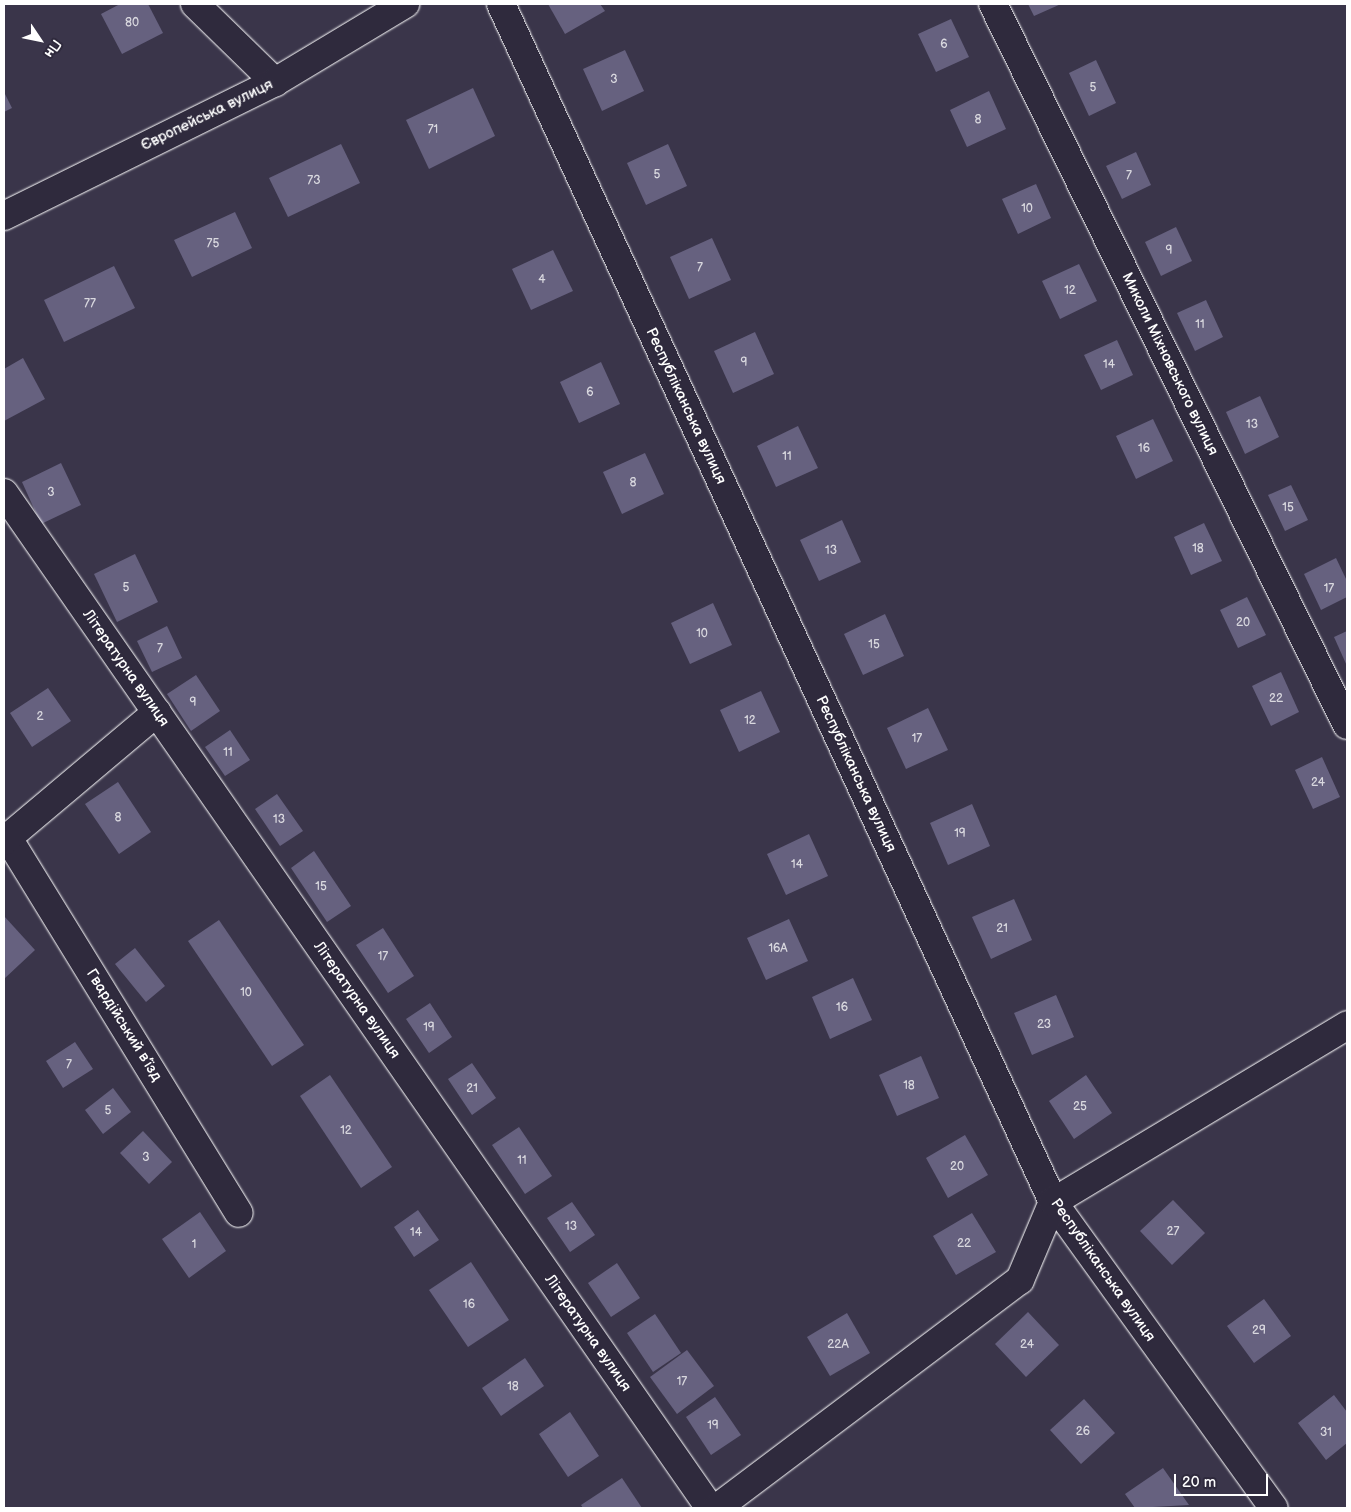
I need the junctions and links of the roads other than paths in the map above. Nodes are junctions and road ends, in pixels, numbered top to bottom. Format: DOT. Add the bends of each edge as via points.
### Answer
graph roads {
  1 [pos="195,4"];
  2 [pos="405,4"];
  3 [pos="501,4"];
  4 [pos="993,4"];
  5 [pos="275,82"];
  6 [pos="4,216"];
  7 [pos="4,492"];
  8 [pos="157,712"];
  9 [pos="1347,725"];
  10 [pos="6,839"];
  11 [pos="1347,1025"];
  12 [pos="1053,1202"];
  13 [pos="239,1213"];
  14 [pos="710,1508"];
  15 [pos="717,1508"];
  16 [pos="1274,1508"];
  1 -- 5 [label="street"];
  2 -- 5 [label="street, Європейська вулиця"];
  3 -- 12 [label="street, Республіканська вулиця"];
  4 -- 9 [label="street, Миколи Міхновського вулиця"];
  5 -- 6 [label="street, Європейська вулиця"];
  7 -- 8 [label="street, Літературна вулиця"];
  8 -- 10 [label="street, Гвардійський в’їзд"];
  8 -- 14 [label="street, Літературна вулиця"];
  10 -- 13 [label="street, Гвардійський в’їзд"];
  11 -- 12 [label="street"];
  12 -- 15 [label="street" via="1020,1280"];
  12 -- 16 [label="street, Республіканська вулиця"];
}
